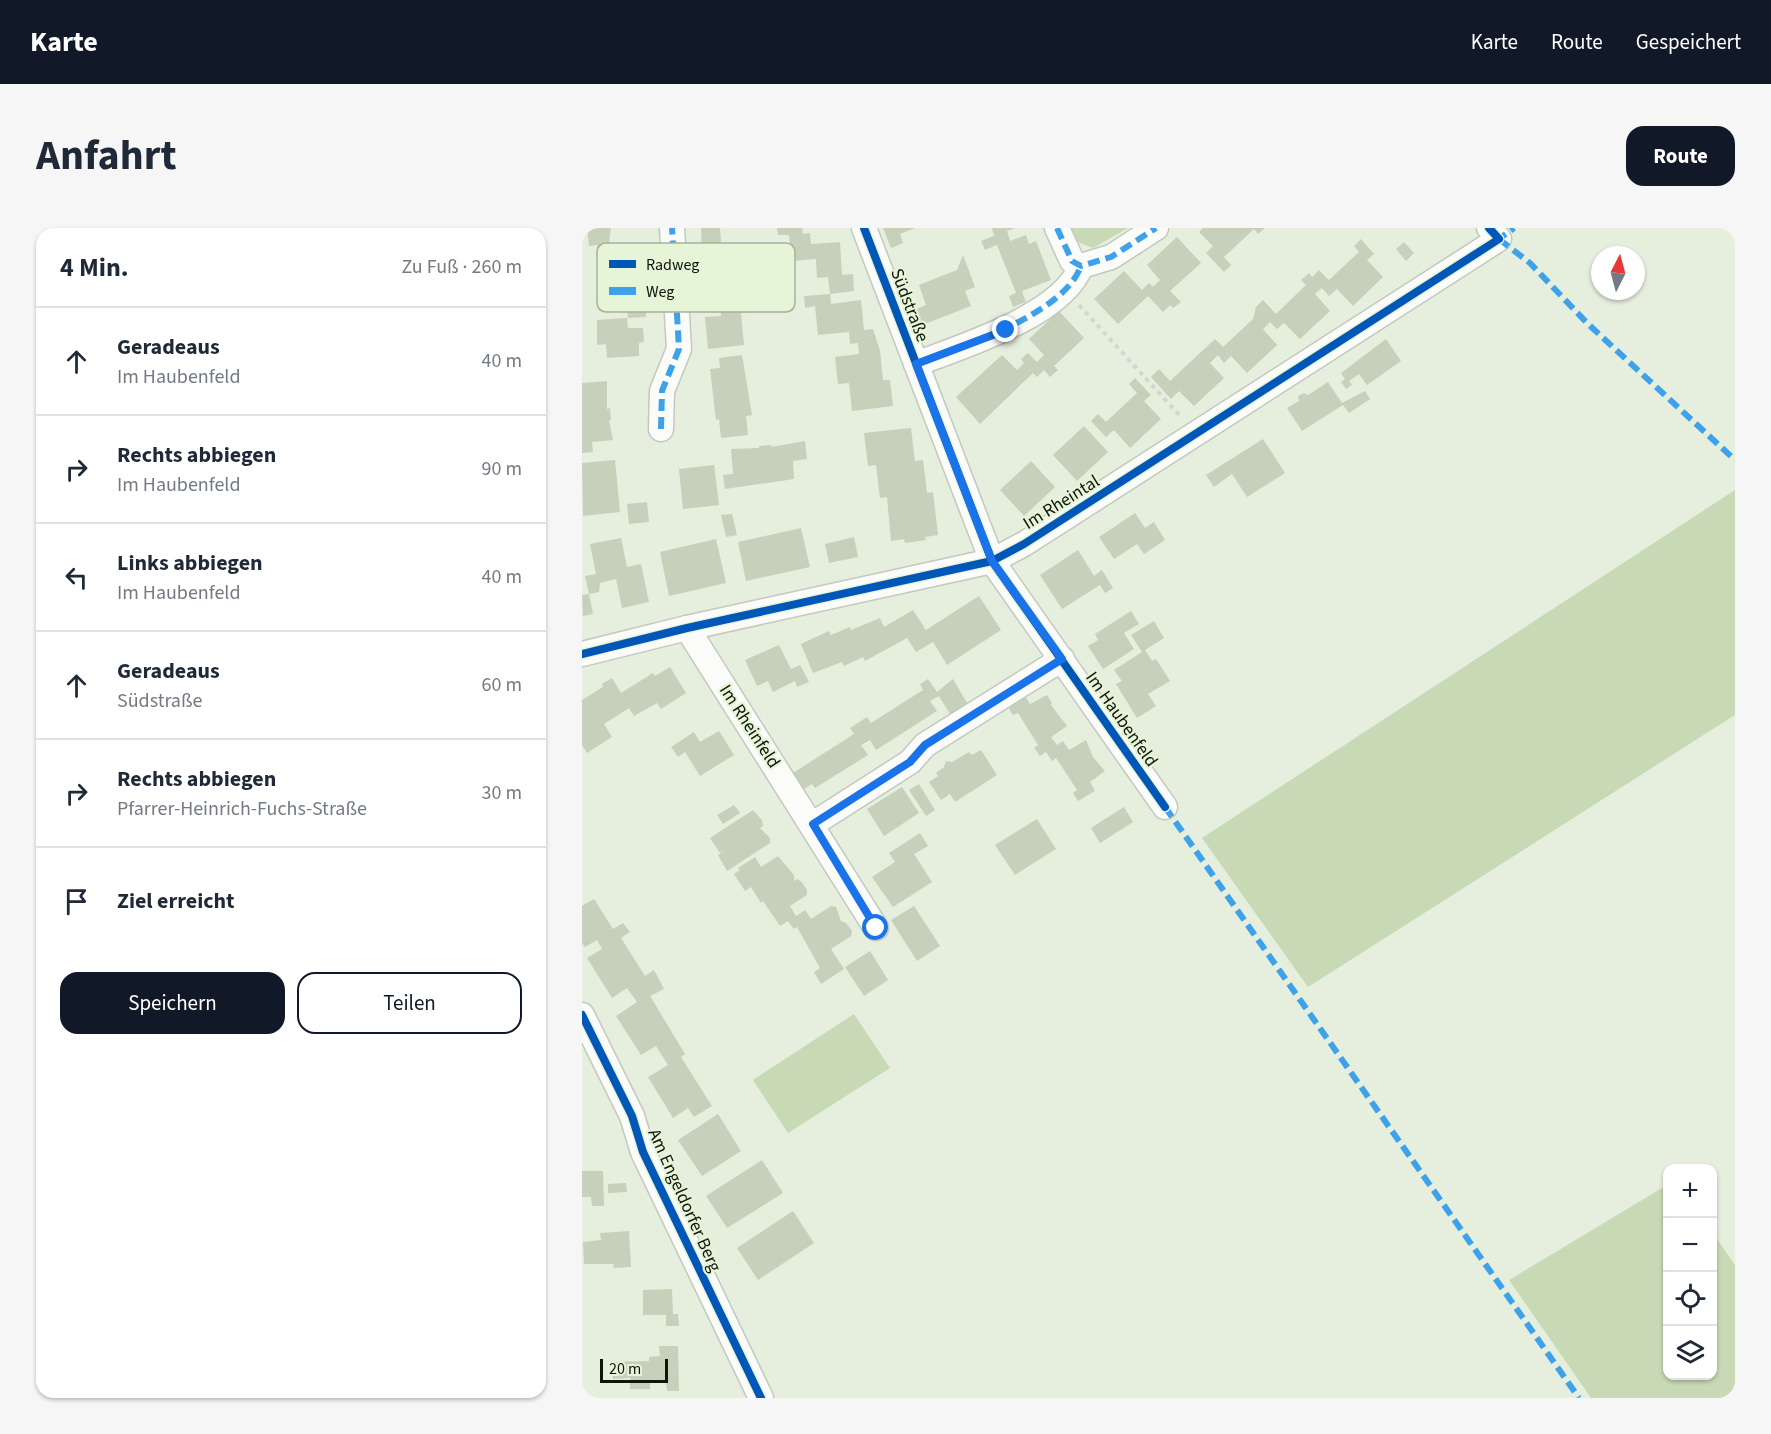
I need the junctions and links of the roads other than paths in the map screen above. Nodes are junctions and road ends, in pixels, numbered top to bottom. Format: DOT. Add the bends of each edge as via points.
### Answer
graph roads {
  1 [pos="672,228"];
  2 [pos="864,228"];
  3 [pos="1057,228"];
  4 [pos="1156,228"];
  5 [pos="1494,233"];
  6 [pos="673,243"];
  7 [pos="1081,266"];
  8 [pos="677,312"];
  9 [pos="916,364"];
  10 [pos="661,429"];
  11 [pos="992,561"];
  12 [pos="687,628"];
  13 [pos="582,654"];
  14 [pos="1062,659"];
  15 [pos="1165,807"];
  16 [pos="813,824"];
  17 [pos="876,928"];
  18 [pos="582,1015"];
  19 [pos="760,1398"];
  1 -- 6 [label="street"];
  2 -- 9 [label="street, Südstraße"];
  3 -- 7 [label="street" via="1072,261"];
  4 -- 7 [label="street" via="1111,257"];
  5 -- 11 [label="street, Im Rheintal" via="1197,434"];
  7 -- 9 [label="street" via="1066,291 1006,330"];
  8 -- 10 [label="street" via="679,349 662,391"];
  9 -- 11 [label="street, Südstraße"];
  11 -- 12 [label="street, Im Rheintal"];
  11 -- 14 [label="street, Im Haubenfeld"];
  12 -- 13 [label="street, Im Rheintal"];
  12 -- 16 [label="street, Im Rheinfeld"];
  14 -- 15 [label="street, Im Haubenfeld"];
  14 -- 16 [label="street" via="925,745 910,762"];
  16 -- 17 [label="street"];
  18 -- 19 [label="street, Am Engeldorfer Berg"];
}
